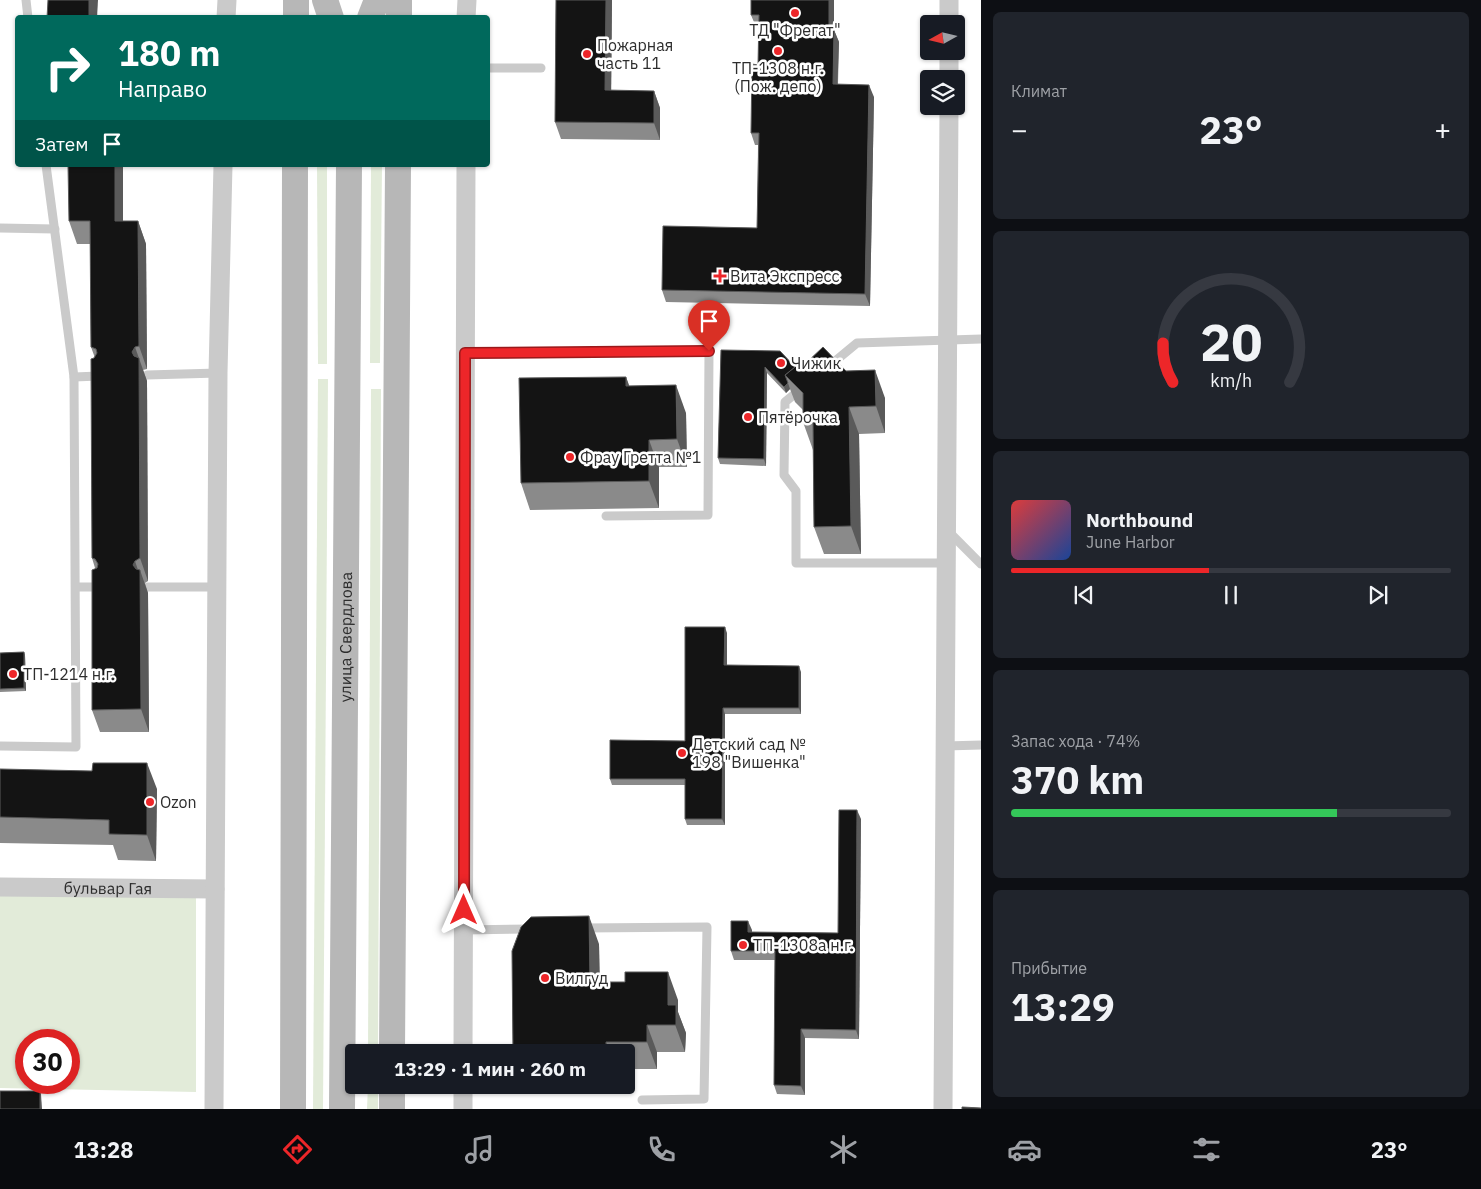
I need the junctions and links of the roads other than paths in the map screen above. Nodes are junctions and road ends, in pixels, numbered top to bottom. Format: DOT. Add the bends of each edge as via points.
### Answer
graph roads {
  1 [pos="26,0"];
  2 [pos="227,0"];
  3 [pos="296,0"];
  4 [pos="325,0"];
  5 [pos="377,0"];
  6 [pos="399,0"];
  7 [pos="466,0"];
  8 [pos="949,0"];
  9 [pos="28,15"];
  10 [pos="226,15"];
  11 [pos="296,15"];
  12 [pos="330,15"];
  13 [pos="371,15"];
  14 [pos="398,15"];
  15 [pos="466,15"];
  16 [pos="949,15"];
  17 [pos="490,68"];
  18 [pos="541,68"];
  19 [pos="949,115"];
  20 [pos="46,167"];
  21 [pos="223,167"];
  22 [pos="295,167"];
  23 [pos="349,167"];
  24 [pos="398,167"];
  25 [pos="466,167"];
  26 [pos="0,228"];
  27 [pos="54,229"];
  28 [pos="948,340"];
  29 [pos="981,340"];
  30 [pos="465,353"];
  31 [pos="821,372"];
  32 [pos="218,373"];
  33 [pos="147,375"];
  34 [pos="99,376"];
  35 [pos="74,377"];
  36 [pos="807,384"];
  37 [pos="606,516"];
  38 [pos="947,529"];
  39 [pos="946,562"];
  40 [pos="981,564"];
  41 [pos="76,587"];
  42 [pos="100,587"];
  43 [pos="148,587"];
  44 [pos="217,587"];
  45 [pos="981,745"];
  46 [pos="0,746"];
  47 [pos="945,746"];
  48 [pos="0,886"];
  49 [pos="215,888"];
  50 [pos="543,929"];
  51 [pos="572,929"];
  52 [pos="463,930"];
  53 [pos="392,1044"];
  54 [pos="463,1044"];
  55 [pos="392,1094"];
  56 [pos="463,1094"];
  57 [pos="642,1100"];
  58 [pos="214,1109"];
  59 [pos="293,1109"];
  60 [pos="342,1109"];
  61 [pos="392,1109"];
  62 [pos="463,1109"];
  63 [pos="943,1109"];
  1 -- 9 [label="lane"];
  2 -- 10 [label="street"];
  3 -- 11 [label="main road"];
  4 -- 12 [label="main road"];
  5 -- 13 [label="main road"];
  6 -- 14 [label="main road"];
  7 -- 15 [label="street"];
  8 -- 16 [label="street"];
  17 -- 18 [label="lane"];
  19 -- 28 [label="street"];
  20 -- 27 [label="lane"];
  21 -- 32 [label="street"];
  22 -- 59 [label="main road"];
  23 -- 60 [label="main road, улица Свердлова"];
  24 -- 53 [label="main road"];
  25 -- 30 [label="street"];
  26 -- 27 [label="lane"];
  27 -- 35 [label="lane"];
  28 -- 29 [label="lane"];
  28 -- 31 [label="lane" via="857,343"];
  28 -- 38 [label="street"];
  30 -- 37 [label="lane" via="709,351 708,515"];
  30 -- 52 [label="street"];
  32 -- 33 [label="lane"];
  32 -- 44 [label="street"];
  34 -- 35 [label="lane"];
  35 -- 41 [label="lane"];
  36 -- 39 [label="lane" via="785,402 784,475 796,491 796,563"];
  38 -- 39 [label="street"];
  38 -- 40 [label="lane"];
  39 -- 47 [label="street"];
  41 -- 42 [label="lane"];
  41 -- 46 [label="lane" via="76,746"];
  43 -- 44 [label="lane"];
  44 -- 49 [label="street"];
  45 -- 47 [label="lane"];
  47 -- 63 [label="street"];
  48 -- 49 [label="street, бульвар Гая"];
  49 -- 58 [label="street"];
  50 -- 52 [label="lane"];
  51 -- 57 [label="lane" via="707,927 704,1099"];
  52 -- 54 [label="street"];
  55 -- 61 [label="main road"];
  56 -- 62 [label="street"];
}
